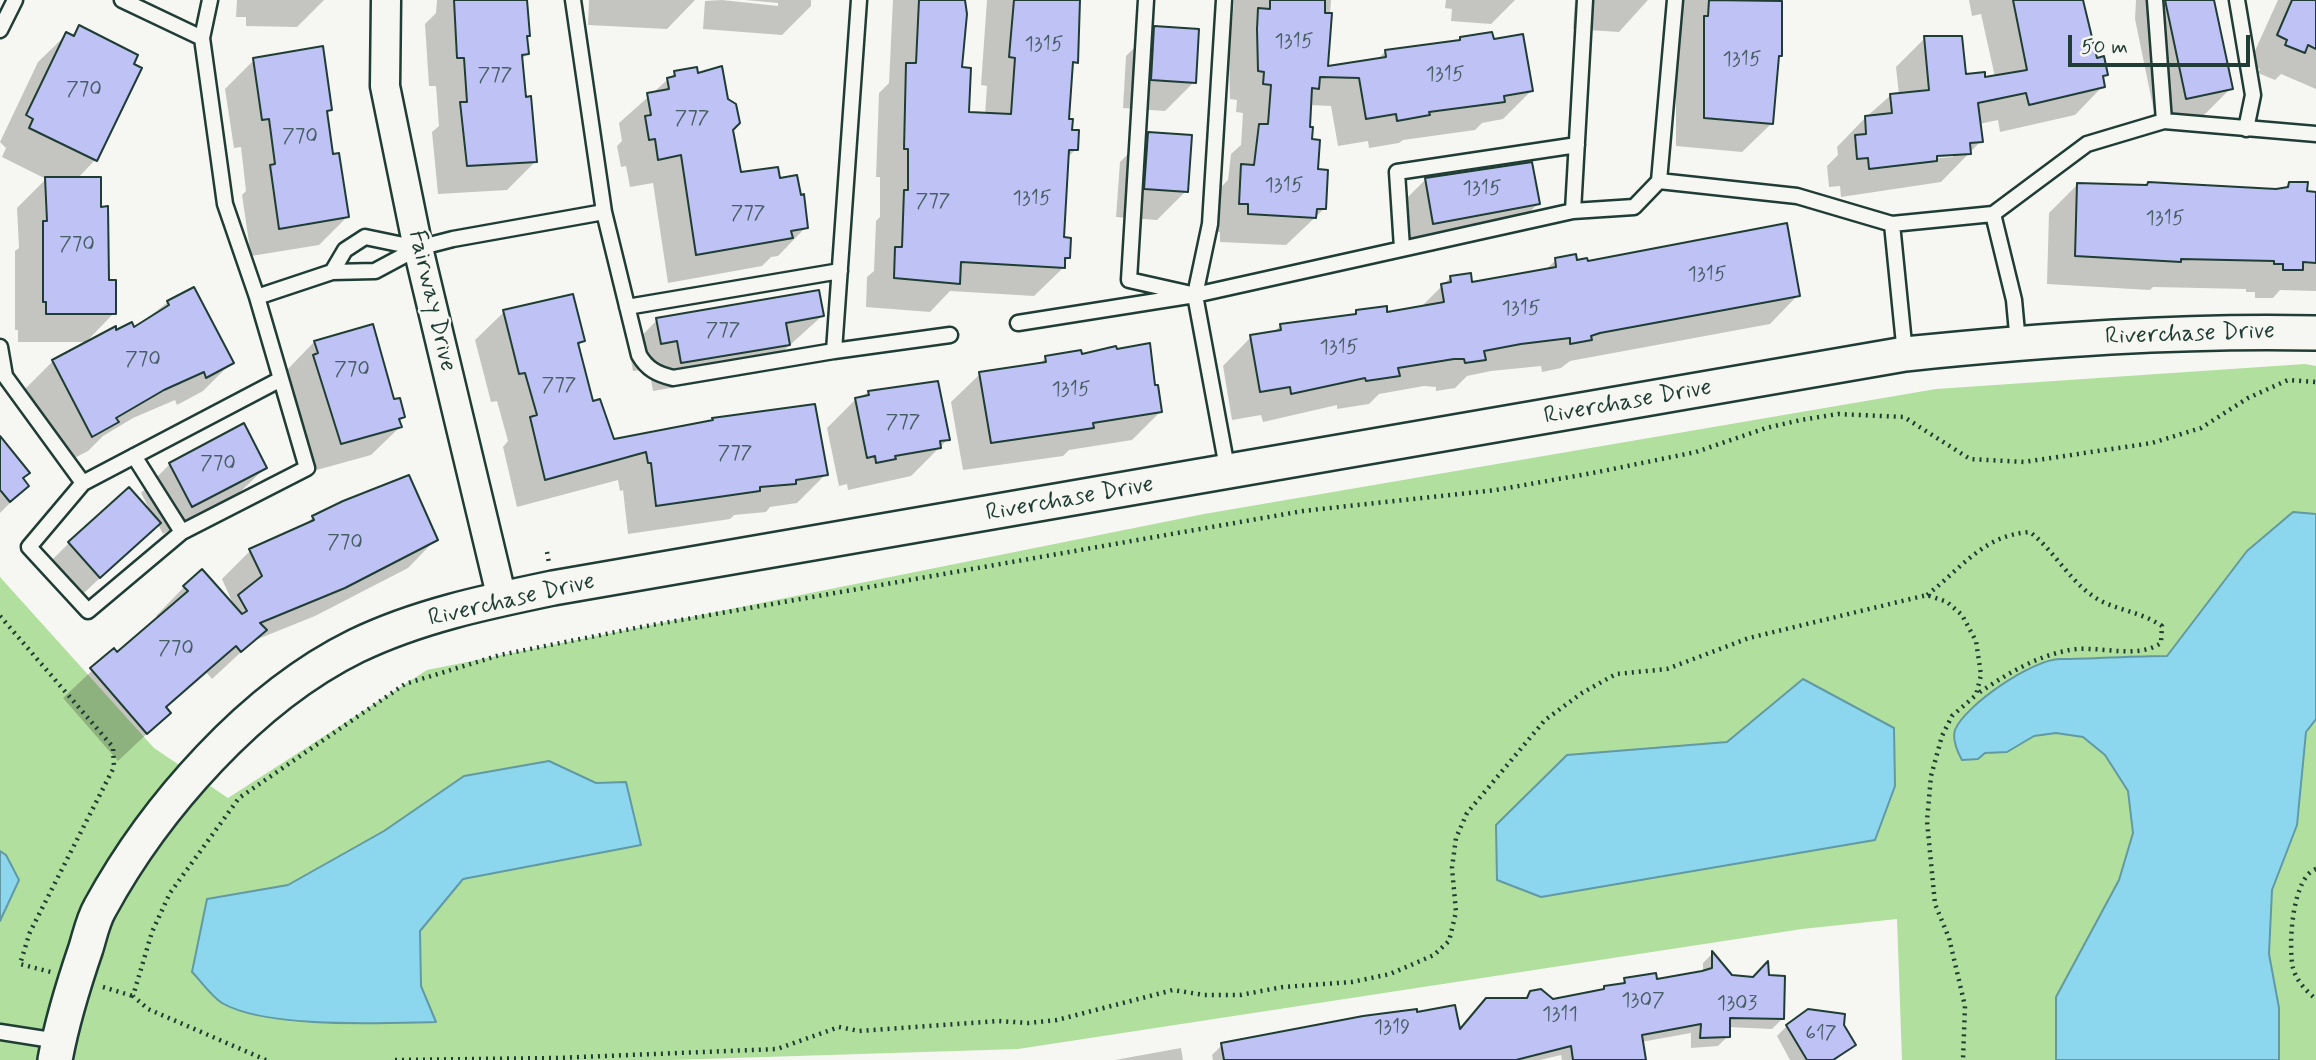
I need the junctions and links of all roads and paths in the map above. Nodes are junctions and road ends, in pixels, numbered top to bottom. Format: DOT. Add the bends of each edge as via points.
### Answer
graph roads {
  1 [pos="15,0"];
  2 [pos="122,0"];
  3 [pos="210,0"];
  4 [pos="386,0"];
  5 [pos="573,0"];
  6 [pos="859,0"];
  7 [pos="1146,0"];
  8 [pos="1224,0"];
  9 [pos="1585,0"];
  10 [pos="1675,0"];
  11 [pos="2155,0"];
  12 [pos="2237,0"];
  13 [pos="0,30"];
  14 [pos="202,38"];
  15 [pos="2164,121"];
  16 [pos="2246,129"];
  17 [pos="2316,134"];
  18 [pos="1577,145"];
  19 [pos="1658,181"];
  20 [pos="1573,211"];
  21 [pos="604,212"];
  22 [pos="1993,214"];
  23 [pos="1892,225"];
  24 [pos="418,248"];
  25 [pos="1402,248"];
  26 [pos="839,271"];
  27 [pos="332,272"];
  28 [pos="1195,295"];
  29 [pos="257,297"];
  30 [pos="627,307"];
  31 [pos="1017,323"];
  32 [pos="2316,333"];
  33 [pos="950,335"];
  34 [pos="2018,342"];
  35 [pos="0,347"];
  36 [pos="834,351"];
  37 [pos="1905,354"];
  38 [pos="281,379"];
  39 [pos="2316,382"];
  40 [pos="134,456"];
  41 [pos="1228,473"];
  42 [pos="83,482"];
  43 [pos="182,532"];
  44 [pos="1927,595"];
  45 [pos="502,599"];
  46 [pos="0,616"];
  47 [pos="1976,695"];
  48 [pos="2316,869"];
  49 [pos="46,971"];
  50 [pos="2316,999"];
  51 [pos="0,1032"];
  52 [pos="57,1050"];
  53 [pos="266,1060"];
  54 [pos="396,1060"];
  55 [pos="1963,1060"];
  1 -- 13 [label="lane"];
  2 -- 14 [label="lane"];
  3 -- 14 [label="lane"];
  4 -- 24 [label="street, Fairway Drive" via="385,86"];
  5 -- 21 [label="lane"];
  6 -- 26 [label="lane"];
  7 -- 28 [label="lane" via="1129,280"];
  8 -- 28 [label="lane" via="1210,224"];
  9 -- 18 [label="lane"];
  10 -- 19 [label="lane"];
  11 -- 15 [label="lane"];
  12 -- 16 [label="lane" via="2253,95"];
  14 -- 29 [label="lane" via="225,204"];
  15 -- 16 [label="lane"];
  15 -- 22 [label="lane" via="2087,144"];
  16 -- 17 [label="lane"];
  18 -- 20 [label="lane"];
  18 -- 25 [label="lane" via="1396,172"];
  19 -- 20 [label="lane" via="1634,207"];
  19 -- 23 [label="lane" via="1797,195"];
  20 -- 25 [label="lane"];
  21 -- 24 [label="lane"];
  21 -- 30 [label="lane"];
  22 -- 23 [label="lane"];
  22 -- 34 [label="lane" via="2014,300"];
  23 -- 37 [label="lane"];
  24 -- 27 [label="lane" via="375,271"];
  24 -- 27 [label="lane" via="365,237 345,250"];
  24 -- 45 [label="street, Fairway Drive"];
  25 -- 28 [label="lane"];
  26 -- 30 [label="lane"];
  26 -- 36 [label="lane"];
  27 -- 29 [label="lane"];
  28 -- 31 [label="lane"];
  28 -- 41 [label="lane"];
  29 -- 38 [label="lane"];
  30 -- 36 [label="lane" via="644,363 673,378"];
  32 -- 34 [label="street, Riverchase Drive" via="2227,331"];
  33 -- 36 [label="lane"];
  34 -- 37 [label="street, Riverchase Drive"];
  35 -- 42 [label="lane" via="5,376"];
  37 -- 41 [label="street, Riverchase Drive"];
  38 -- 40 [label="lane"];
  38 -- 43 [label="lane" via="307,468"];
  39 -- 53 [label="path" via="2288,380 2248,398 2201,428 2152,443 2024,462 1970,459 1904,417 1849,414 1801,420 1696,452 1598,472 1496,490 1303,511 641,627 499,655 405,684 239,798 170,894 152,932 133,996 148,1009"];
  40 -- 42 [label="lane"];
  40 -- 43 [label="lane"];
  41 -- 45 [label="street, Riverchase Drive"];
  42 -- 43 [label="lane" via="29,547 88,611"];
  44 -- 47 [label="path" via="1947,602 1962,615 1976,641 1981,675"];
  44 -- 47 [label="path" via="1975,552 2008,533 2030,532 2100,601 2144,614 2162,626 2161,643 2148,652 2066,650 2003,676"];
  44 -- 54 [label="path" via="1749,638 1667,669 1616,674 1582,693 1545,720 1467,813 1456,838 1452,868 1456,912 1449,941 1434,955 1390,974 1240,996 1173,990 1058,1020 1028,1023 859,1031 839,1027 777,1049"];
  45 -- 52 [label="street, Riverchase Drive" via="457,609 356,646 290,687 224,741 160,818 99,910 62,1019"];
  46 -- 49 [label="path" via="113,747 114,767 23,953 20,964"];
  47 -- 55 [label="path" via="1952,716 1942,736 1931,776 1927,821 1936,905 1965,1006"];
  48 -- 50 [label="path" via="2300,886 2294,907 2293,967 2301,985"];
  51 -- 52 [label="lane"];
}
